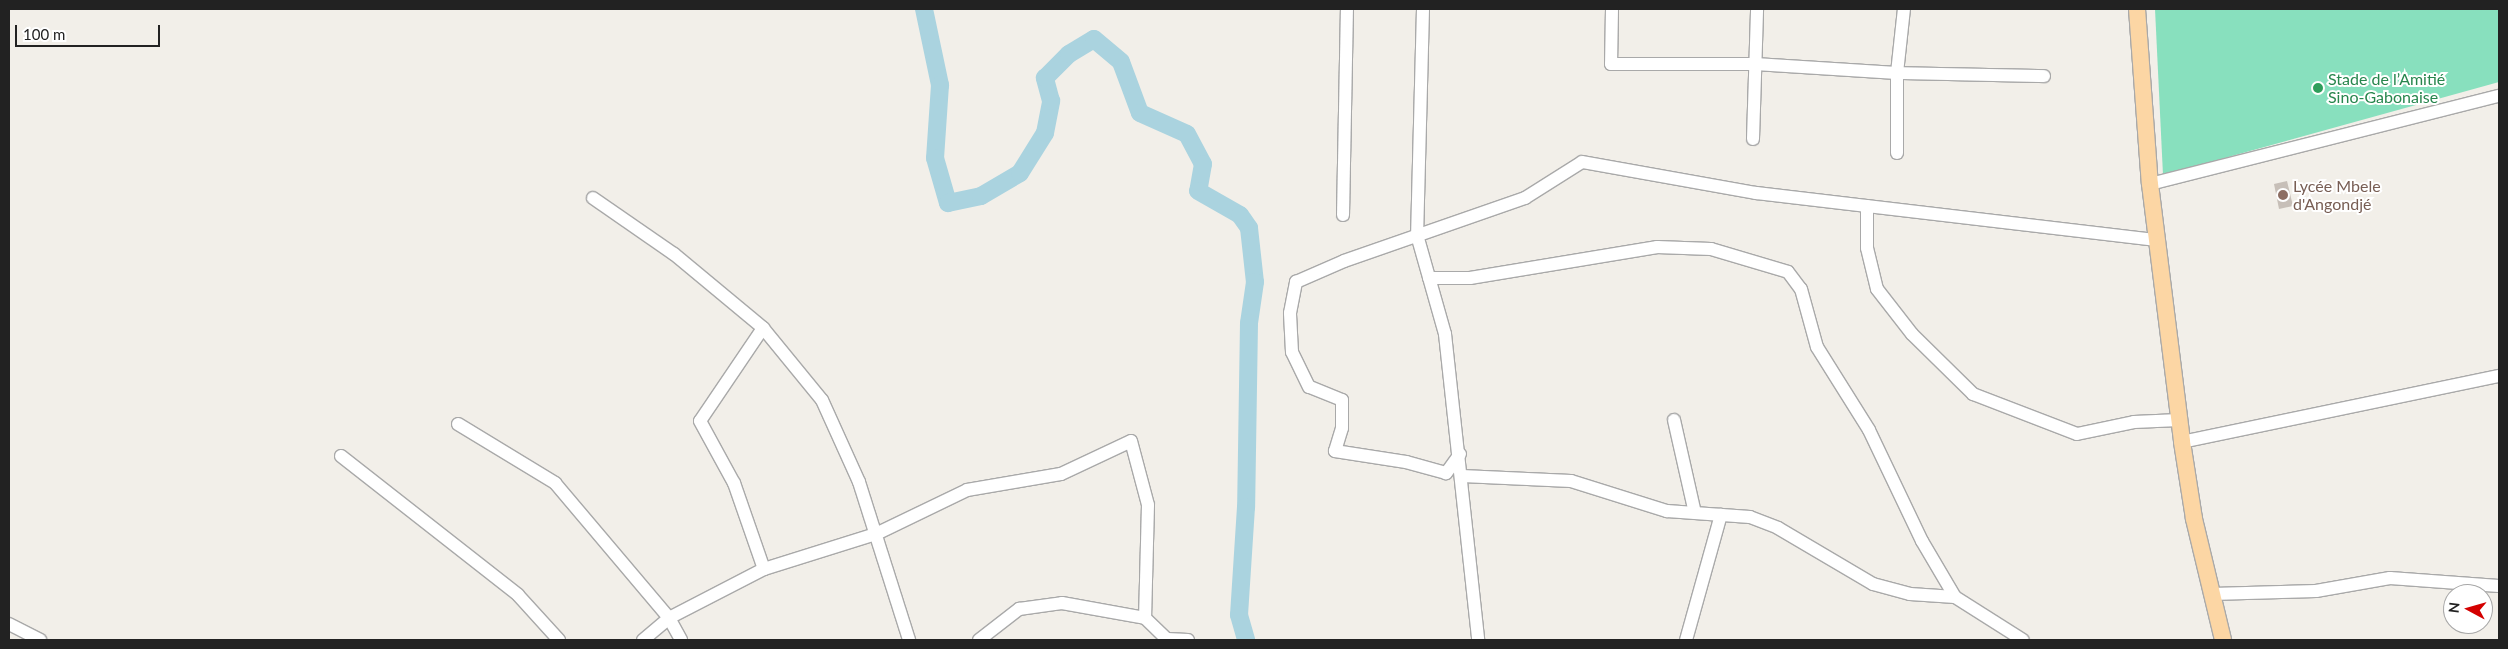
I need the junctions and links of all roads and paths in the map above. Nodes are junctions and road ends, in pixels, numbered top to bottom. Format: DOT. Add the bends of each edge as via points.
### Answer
graph roads {
  1 [pos="1347,9"];
  2 [pos="1423,9"];
  3 [pos="1612,9"];
  4 [pos="1757,9"];
  5 [pos="1904,9"];
  6 [pos="2137,9"];
  7 [pos="1755,64"];
  8 [pos="1897,73"];
  9 [pos="2044,76"];
  10 [pos="2499,96"];
  11 [pos="1754,139"];
  12 [pos="1897,153"];
  13 [pos="2150,184"];
  14 [pos="593,198"];
  15 [pos="1867,206"];
  16 [pos="1343,215"];
  17 [pos="1417,235"];
  18 [pos="2157,240"];
  19 [pos="1429,278"];
  20 [pos="763,328"];
  21 [pos="2499,376"];
  22 [pos="1674,420"];
  23 [pos="2179,420"];
  24 [pos="458,424"];
  25 [pos="2182,442"];
  26 [pos="1460,454"];
  27 [pos="341,456"];
  28 [pos="1462,476"];
  29 [pos="1695,513"];
  30 [pos="1721,515"];
  31 [pos="876,534"];
  32 [pos="764,569"];
  33 [pos="2499,586"];
  34 [pos="2212,594"];
  35 [pos="1955,597"];
  36 [pos="1020,609"];
  37 [pos="669,618"];
  38 [pos="1145,618"];
  39 [pos="9,624"];
  40 [pos="40,640"];
  41 [pos="558,640"];
  42 [pos="643,640"];
  43 [pos="680,640"];
  44 [pos="909,640"];
  45 [pos="979,640"];
  46 [pos="988,640"];
  47 [pos="1188,640"];
  48 [pos="1478,640"];
  49 [pos="1686,640"];
  50 [pos="2024,640"];
  51 [pos="2223,640"];
  1 -- 16 [label="street"];
  2 -- 17 [label="street"];
  3 -- 7 [label="street" via="1611,64"];
  4 -- 7 [label="street"];
  5 -- 8 [label="street"];
  6 -- 13 [label="main road"];
  7 -- 8 [label="street"];
  7 -- 11 [label="street"];
  8 -- 9 [label="street"];
  8 -- 12 [label="street"];
  10 -- 13 [label="street"];
  13 -- 18 [label="main road"];
  14 -- 20 [label="street" via="674,254"];
  15 -- 17 [label="street" via="1756,193 1582,162 1525,198 1448,228"];
  15 -- 18 [label="street"];
  15 -- 23 [label="street" via="1867,248 1877,289 1912,334 1973,394 2077,434 2134,422"];
  17 -- 19 [label="street"];
  17 -- 26 [label="street" via="1296,282 1290,313 1292,352 1309,387 1342,400 1342,428 1335,451 1406,462 1446,473"];
  18 -- 23 [label="main road"];
  19 -- 26 [label="street" via="1445,334"];
  19 -- 35 [label="street" via="1470,278 1657,246 1711,250 1788,272 1801,289 1817,347 1869,430 1922,540"];
  20 -- 31 [label="street" via="822,400 859,482"];
  20 -- 32 [label="street" via="700,420 734,482"];
  21 -- 25 [label="street"];
  22 -- 29 [label="street"];
  23 -- 25 [label="main road"];
  24 -- 37 [label="street" via="555,483"];
  25 -- 34 [label="main road" via="2194,519"];
  26 -- 28 [label="street"];
  27 -- 41 [label="street" via="518,595"];
  28 -- 29 [label="street" via="1571,481 1648,506"];
  28 -- 48 [label="street"];
  29 -- 30 [label="street"];
  30 -- 35 [label="street" via="1766,522 1873,584 1910,594"];
  30 -- 49 [label="street"];
  31 -- 32 [label="street"];
  31 -- 38 [label="street" via="966,490 1061,474 1131,441 1148,505"];
  31 -- 44 [label="street"];
  32 -- 37 [label="street"];
  33 -- 34 [label="street" via="2390,578 2316,591"];
  34 -- 51 [label="main road"];
  35 -- 50 [label="street"];
  36 -- 38 [label="street" via="1062,603"];
  36 -- 45 [label="street"];
  36 -- 46 [label="street"];
  37 -- 42 [label="street"];
  37 -- 43 [label="street"];
  38 -- 47 [label="street" via="1167,639"];
  39 -- 40 [label="street"];
}
